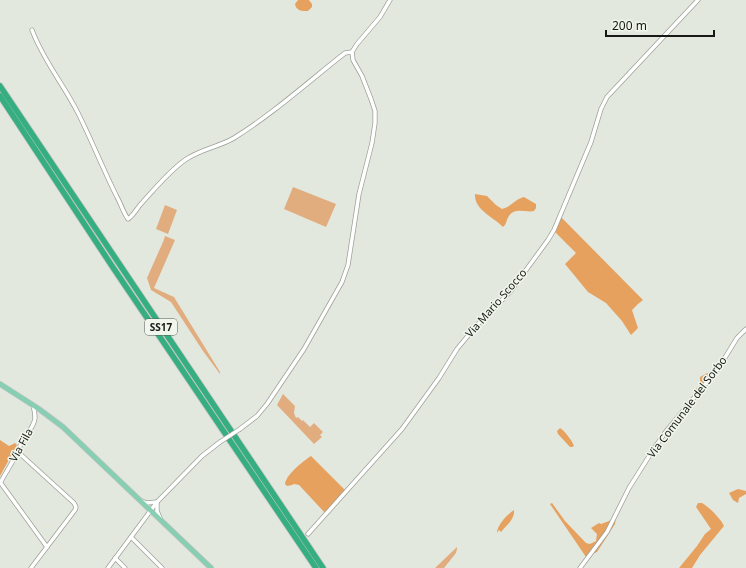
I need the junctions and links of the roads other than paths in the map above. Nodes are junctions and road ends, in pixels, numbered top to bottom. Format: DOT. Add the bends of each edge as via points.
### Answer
graph roads {
  1 [pos="390,0"];
  2 [pos="698,0"];
  3 [pos="32,30"];
  4 [pos="352,52"];
  5 [pos="0,86"];
  6 [pos="0,96"];
  7 [pos="746,329"];
  8 [pos="0,384"];
  9 [pos="33,405"];
  10 [pos="18,452"];
  11 [pos="0,482"];
  12 [pos="141,501"];
  13 [pos="157,502"];
  14 [pos="151,510"];
  15 [pos="160,519"];
  16 [pos="308,534"];
  17 [pos="131,537"];
  18 [pos="48,547"];
  19 [pos="115,558"];
  20 [pos="33,567"];
  21 [pos="108,568"];
  22 [pos="125,568"];
  23 [pos="162,568"];
  24 [pos="211,568"];
  25 [pos="316,568"];
  26 [pos="322,568"];
  27 [pos="580,568"];
  1 -- 4 [label="street"];
  2 -- 16 [label="street, Via Mario Scocco" via="607,97 601,108 593,138 554,230 540,252 510,292 457,349 402,429"];
  3 -- 4 [label="street" via="43,55 98,153 128,219 185,160 200,151 232,139 282,106 345,53"];
  4 -- 13 [label="street, bridge" via="353,60 371,99 375,122 359,194 348,265 342,282 304,349 257,416 202,456"];
  5 -- 26 [label="highway, SS17"];
  6 -- 25 [label="highway, SS17"];
  7 -- 27 [label="street, Via Comunale del Sorbo" via="736,338 718,369 653,450 629,488 607,532"];
  8 -- 9 [label="main road"];
  9 -- 10 [label="street, Via Fila" via="34,423 19,446"];
  9 -- 12 [label="main road" via="63,427"];
  10 -- 11 [label="street, Via Fila"];
  10 -- 18 [label="street" via="76,507"];
  11 -- 18 [label="street"];
  12 -- 13 [label="street"];
  12 -- 14 [label="main road"];
  13 -- 14 [label="street"];
  13 -- 15 [label="street"];
  14 -- 15 [label="main road"];
  14 -- 17 [label="street"];
  15 -- 24 [label="main road"];
  17 -- 19 [label="street"];
  17 -- 23 [label="street"];
  18 -- 20 [label="street"];
  19 -- 21 [label="street"];
  19 -- 22 [label="street"];
}
